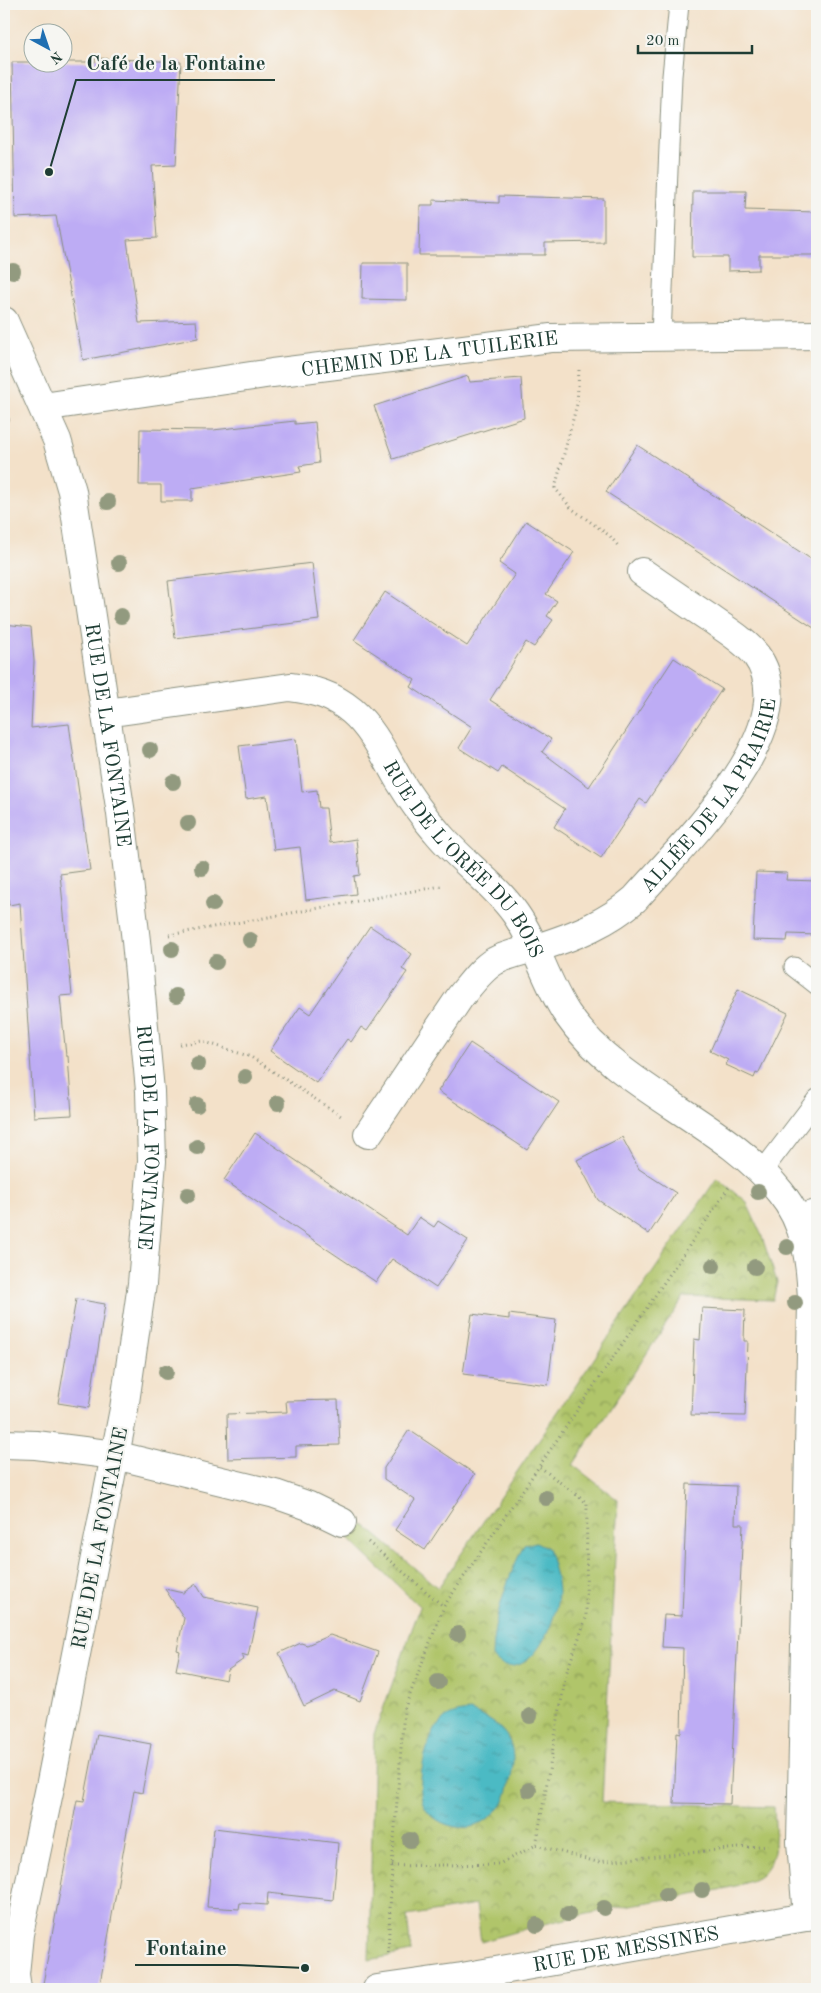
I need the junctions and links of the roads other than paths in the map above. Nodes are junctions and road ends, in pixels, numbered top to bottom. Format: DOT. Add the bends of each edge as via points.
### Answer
graph roads {
  1 [pos="679,4"];
  2 [pos="4,321"];
  3 [pos="817,335"];
  4 [pos="661,336"];
  5 [pos="43,407"];
  6 [pos="642,572"];
  7 [pos="106,713"];
  8 [pos="534,948"];
  9 [pos="794,967"];
  10 [pos="817,985"];
  11 [pos="817,1099"];
  12 [pos="368,1134"];
  13 [pos="754,1166"];
  14 [pos="806,1212"];
  15 [pos="814,1390"];
  16 [pos="4,1444"];
  17 [pos="115,1455"];
  18 [pos="342,1522"];
  19 [pos="812,1568"];
  20 [pos="810,1753"];
  21 [pos="812,1916"];
  22 [pos="17,1989"];
  23 [pos="377,1989"];
  1 -- 4 [label="lane" via="672,76"];
  2 -- 5 [label="street, RUE DE LA FONTAINE"];
  3 -- 4 [label="street, CHEMIN DE LA TUILERIE"];
  4 -- 5 [label="street, CHEMIN DE LA TUILERIE" via="512,342"];
  5 -- 7 [label="street, RUE DE LA FONTAINE" via="72,491"];
  6 -- 8 [label="street, ALLÉE DE LA PRAIRIE" via="741,640 755,654 766,673 770,693 766,715 740,774 720,802 635,899 599,925"];
  7 -- 8 [label="street, RUE DE L'ORÉE DU BOIS" via="290,687 314,690 335,698 369,729 418,809 515,913"];
  7 -- 17 [label="street, RUE DE LA FONTAINE" via="136,941 152,1126 150,1206 136,1328"];
  8 -- 12 [label="street, ALLÉE DE LA PRAIRIE" via="495,961 477,977 460,997"];
  8 -- 13 [label="street, RUE DE L'ORÉE DU BOIS" via="554,991 580,1033 602,1054"];
  9 -- 10 [label="lane"];
  11 -- 13 [label="lane"];
  13 -- 14 [label="street, RUE DE L'ORÉE DU BOIS"];
  14 -- 15 [label="street, RUE DE L'ORÉE DU BOIS"];
  15 -- 19 [label="street, RUE DE L'ORÉE DU BOIS"];
  16 -- 17 [label="street"];
  17 -- 18 [label="street" via="275,1494"];
  17 -- 22 [label="street, RUE DE LA FONTAINE" via="19,1934 15,1974"];
  19 -- 20 [label="street, RUE DE L'ORÉE DU BOIS"];
  20 -- 21 [label="street, RUE DE L'ORÉE DU BOIS" via="801,1842"];
  21 -- 23 [label="street, RUE DE MESSINES"];
}
